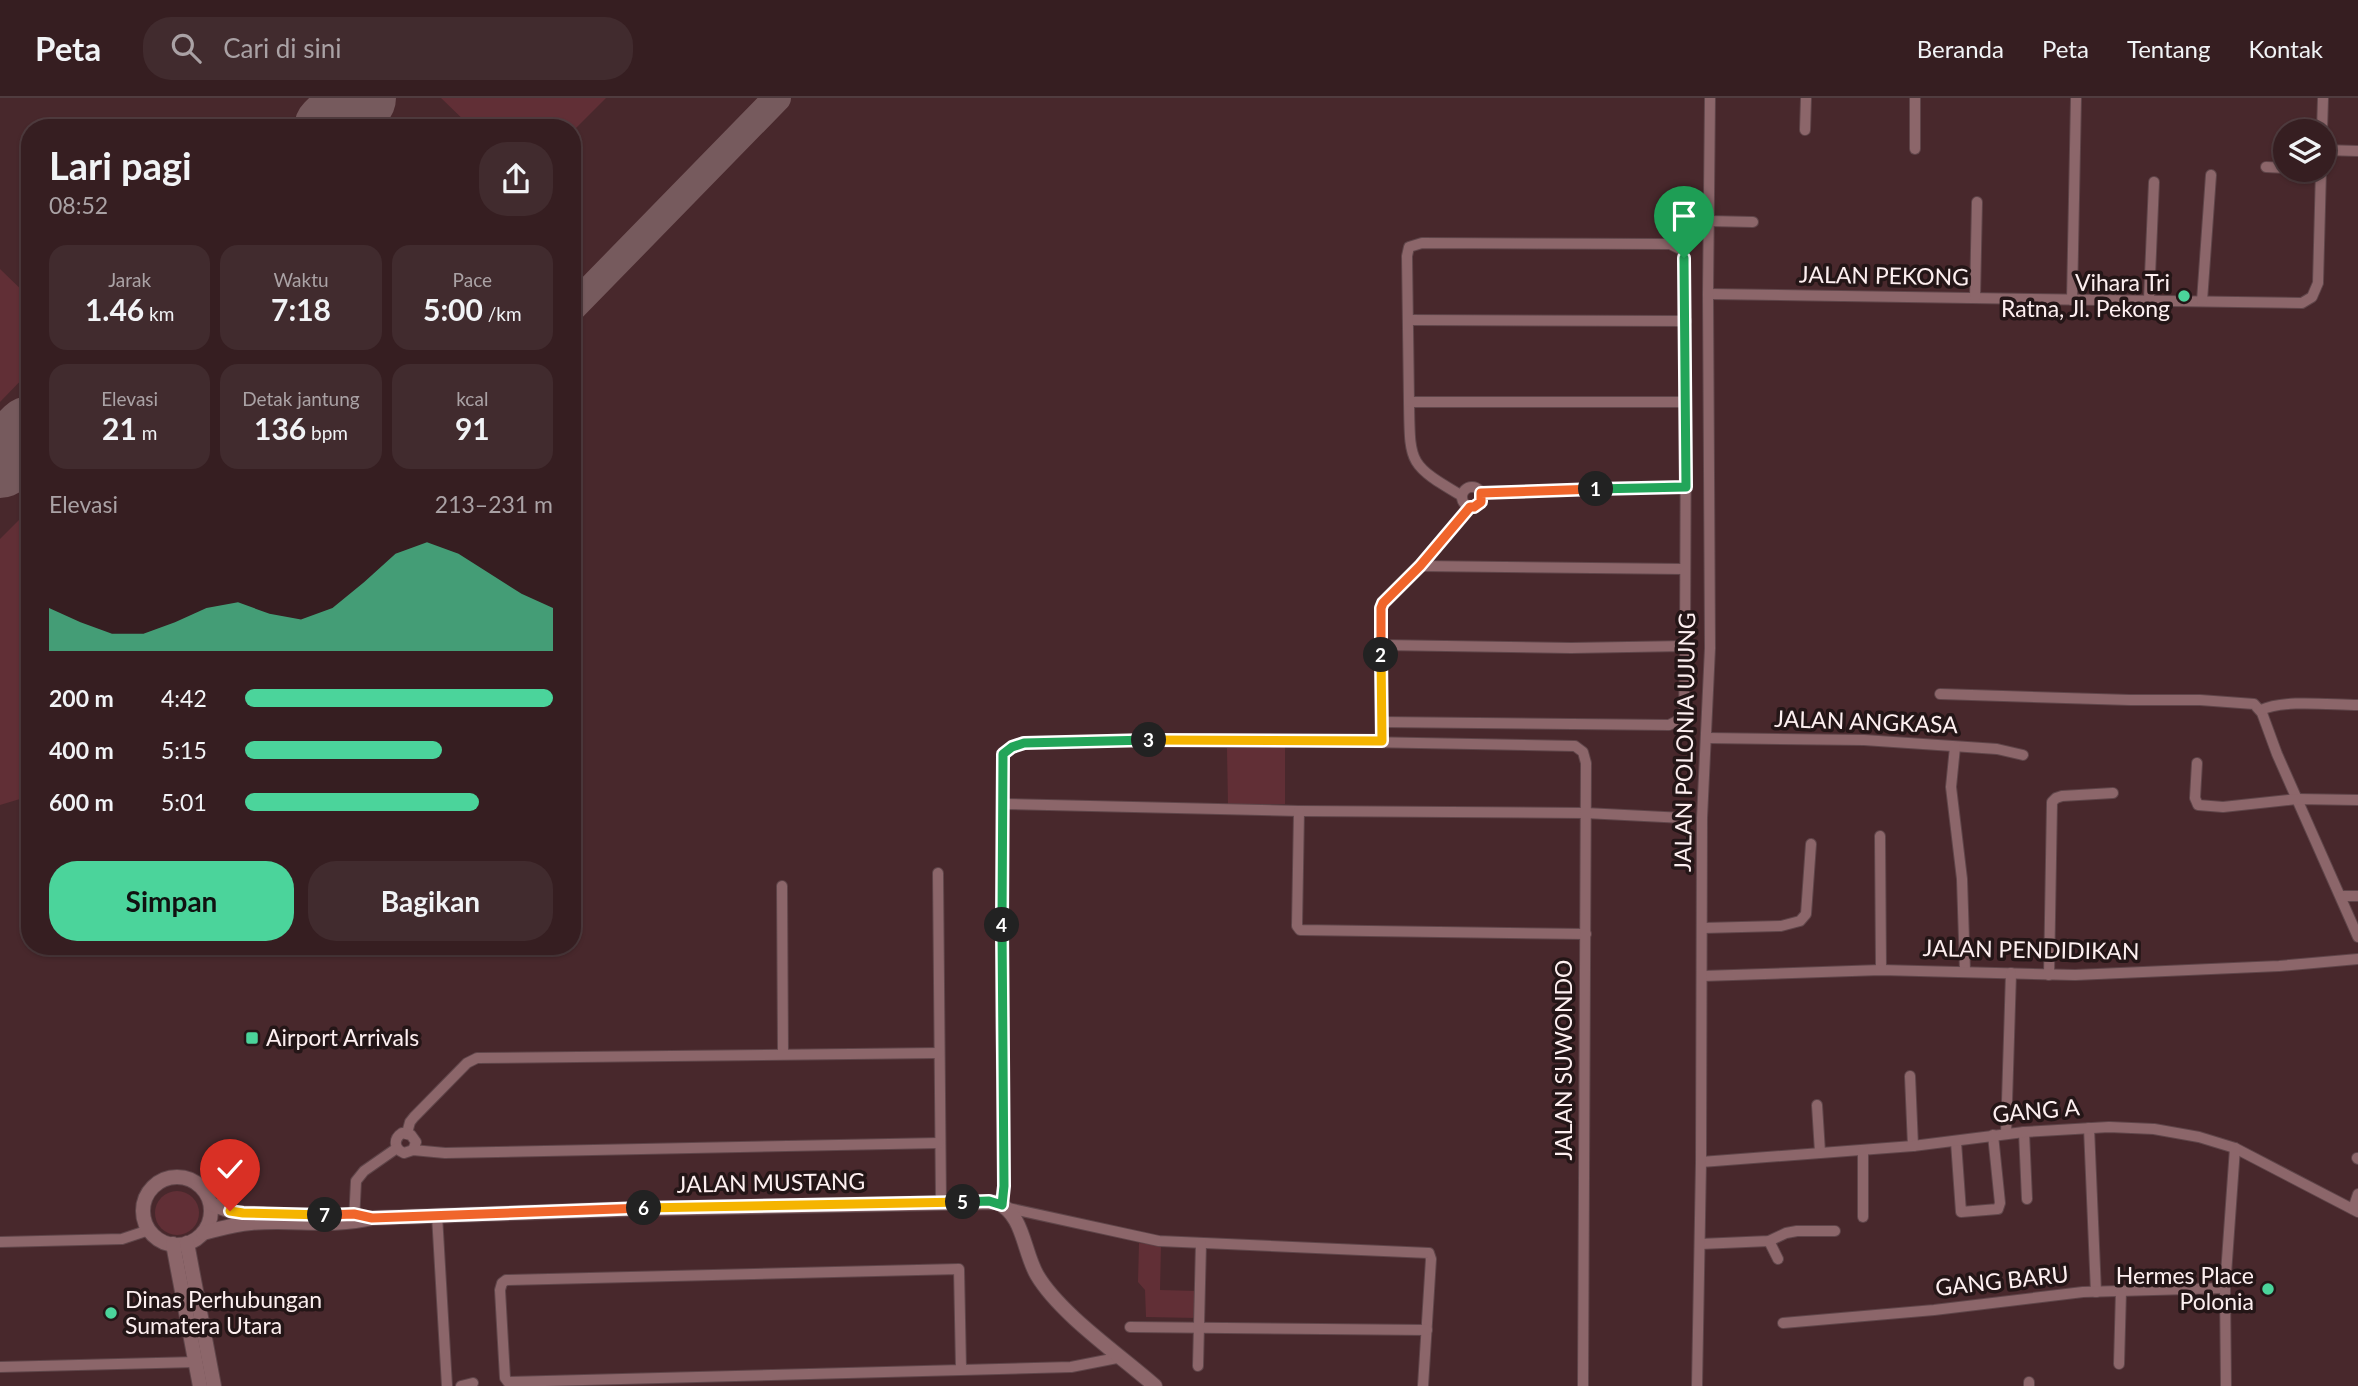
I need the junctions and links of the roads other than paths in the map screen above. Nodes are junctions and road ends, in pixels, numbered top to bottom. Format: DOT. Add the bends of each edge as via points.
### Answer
graph roads {
  1 [pos="1710,98"];
  2 [pos="1806,98"];
  3 [pos="1915,98"];
  4 [pos="2076,98"];
  5 [pos="2323,98"];
  6 [pos="2322,119"];
  7 [pos="1805,130"];
  8 [pos="1915,149"];
  9 [pos="2336,150"];
  10 [pos="2358,151"];
  11 [pos="2266,167"];
  12 [pos="2273,167"];
  13 [pos="2211,175"];
  14 [pos="2154,182"];
  15 [pos="2320,182"];
  16 [pos="1977,202"];
  17 [pos="1709,221"];
  18 [pos="1753,222"];
  19 [pos="1708,294"];
  20 [pos="1975,298"];
  21 [pos="2149,299"];
  22 [pos="2072,300"];
  23 [pos="2202,301"];
  24 [pos="1409,320"];
  25 [pos="1686,321"];
  26 [pos="1686,401"];
  27 [pos="1409,402"];
  28 [pos="1686,487"];
  29 [pos="1481,493"];
  30 [pos="1462,496"];
  31 [pos="1470,507"];
  32 [pos="1420,566"];
  33 [pos="1684,569"];
  34 [pos="1381,645"];
  35 [pos="1685,646"];
  36 [pos="1940,694"];
  37 [pos="2358,705"];
  38 [pos="2261,710"];
  39 [pos="1381,722"];
  40 [pos="1707,738"];
  41 [pos="1382,741"];
  42 [pos="1955,747"];
  43 [pos="2024,755"];
  44 [pos="2197,763"];
  45 [pos="2113,793"];
  46 [pos="2297,799"];
  47 [pos="2358,800"];
  48 [pos="1003,804"];
  49 [pos="1299,811"];
  50 [pos="1585,813"];
  51 [pos="1684,818"];
  52 [pos="1880,836"];
  53 [pos="1811,844"];
  54 [pos="938,873"];
  55 [pos="782,886"];
  56 [pos="2341,896"];
  57 [pos="2358,896"];
  58 [pos="1703,928"];
  59 [pos="1586,934"];
  60 [pos="2358,937"];
  61 [pos="2358,959"];
  62 [pos="1881,970"];
  63 [pos="1965,971"];
  64 [pos="2011,973"];
  65 [pos="2049,975"];
  66 [pos="1702,976"];
  67 [pos="939,1053"];
  68 [pos="783,1054"];
  69 [pos="1910,1076"];
  70 [pos="1817,1105"];
  71 [pos="2089,1128"];
  72 [pos="2024,1132"];
  73 [pos="407,1133"];
  74 [pos="2006,1134"];
  75 [pos="1993,1135"];
  76 [pos="1956,1142"];
  77 [pos="939,1143"];
  78 [pos="1913,1146"];
  79 [pos="397,1148"];
  80 [pos="2235,1148"];
  81 [pos="412,1150"];
  82 [pos="1863,1150"];
  83 [pos="1820,1152"];
  84 [pos="1701,1162"];
  85 [pos="2358,1194"];
  86 [pos="2027,1199"];
  87 [pos="941,1203"];
  88 [pos="211,1204"];
  89 [pos="1005,1206"];
  90 [pos="2356,1211"];
  91 [pos="437,1215"];
  92 [pos="1863,1217"];
  93 [pos="354,1218"];
  94 [pos="149,1230"];
  95 [pos="1835,1231"];
  96 [pos="203,1233"];
  97 [pos="1769,1241"];
  98 [pos="0,1242"];
  99 [pos="1201,1243"];
  100 [pos="180,1244"];
  101 [pos="1700,1244"];
  102 [pos="1778,1259"];
  103 [pos="2225,1288"];
  104 [pos="2121,1291"];
  105 [pos="2095,1292"];
  106 [pos="1783,1323"];
  107 [pos="1130,1327"];
  108 [pos="1200,1328"];
  109 [pos="1427,1330"];
  110 [pos="1122,1357"];
  111 [pos="196,1362"];
  112 [pos="2119,1364"];
  113 [pos="1198,1366"];
  114 [pos="0,1367"];
  115 [pos="961,1369"];
  116 [pos="473,1383"];
  117 [pos="200,1386"];
  118 [pos="214,1386"];
  119 [pos="447,1386"];
  120 [pos="461,1386"];
  121 [pos="1155,1386"];
  122 [pos="1423,1386"];
  123 [pos="1583,1386"];
  124 [pos="1697,1386"];
  125 [pos="2226,1386"];
  1 -- 17 [label="street, JALAN POLONIA UJUNG"];
  2 -- 7 [label="street"];
  3 -- 8 [label="street"];
  4 -- 22 [label="street"];
  5 -- 6 [label="street"];
  9 -- 10 [label="street"];
  11 -- 12 [label="street"];
  13 -- 23 [label="street"];
  14 -- 21 [label="street"];
  15 -- 23 [label="street, JALAN PEKONG" via="2319,271 2316,290 2309,299 2292,304"];
  16 -- 20 [label="street"];
  17 -- 18 [label="street"];
  17 -- 19 [label="street, JALAN POLONIA UJUNG"];
  19 -- 20 [label="street, JALAN PEKONG"];
  19 -- 40 [label="street, JALAN POLONIA UJUNG"];
  20 -- 22 [label="street, JALAN PEKONG"];
  21 -- 22 [label="street, JALAN PEKONG"];
  21 -- 23 [label="street, JALAN PEKONG"];
  24 -- 25 [label="street"];
  24 -- 25 [label="street" via="1407,250 1416,243 1436,243 1675,245 1683,253"];
  24 -- 27 [label="street"];
  25 -- 26 [label="street"];
  26 -- 27 [label="street"];
  26 -- 28 [label="street"];
  27 -- 30 [label="street" via="1414,460"];
  28 -- 29 [label="street"];
  28 -- 33 [label="street"];
  29 -- 30 [label="street" via="1470,488"];
  29 -- 31 [label="street" via="1481,502"];
  30 -- 31 [label="street"];
  31 -- 32 [label="street"];
  32 -- 33 [label="street"];
  32 -- 34 [label="street" via="1383,603"];
  33 -- 35 [label="street"];
  34 -- 35 [label="street"];
  34 -- 39 [label="street"];
  35 -- 39 [label="street" via="1684,712 1669,725"];
  36 -- 38 [label="street" via="2247,702"];
  37 -- 38 [label="street" via="2297,704"];
  38 -- 46 [label="street"];
  39 -- 41 [label="street"];
  40 -- 42 [label="street, JALAN ANGKASA" via="1864,740"];
  40 -- 58 [label="street, JALAN POLONIA UJUNG"];
  41 -- 48 [label="street" via="1028,743 1003,754"];
  41 -- 50 [label="street, JALAN SUWONDO" via="1569,744 1580,748 1585,757"];
  42 -- 43 [label="street, JALAN ANGKASA"];
  42 -- 63 [label="street" via="1951,787 1962,879"];
  44 -- 46 [label="street" via="2194,798 2198,805 2223,807"];
  45 -- 65 [label="street" via="2059,797 2052,802"];
  46 -- 47 [label="street"];
  46 -- 56 [label="street"];
  48 -- 49 [label="street"];
  48 -- 89 [label="street"];
  49 -- 50 [label="street"];
  49 -- 59 [label="street" via="1300,930"];
  50 -- 51 [label="street"];
  50 -- 59 [label="street, JALAN SUWONDO"];
  52 -- 62 [label="street"];
  53 -- 58 [label="street" via="1806,914 1800,921 1781,926"];
  54 -- 67 [label="street"];
  55 -- 68 [label="street"];
  56 -- 57 [label="street"];
  56 -- 60 [label="street"];
  58 -- 66 [label="street, JALAN POLONIA UJUNG"];
  59 -- 123 [label="street, JALAN SUWONDO"];
  61 -- 65 [label="street, JALAN PENDIDIKAN"];
  62 -- 63 [label="street, JALAN PENDIDIKAN"];
  62 -- 66 [label="street, JALAN PENDIDIKAN"];
  63 -- 64 [label="street, JALAN PENDIDIKAN"];
  64 -- 65 [label="street, JALAN PENDIDIKAN"];
  64 -- 74 [label="street"];
  66 -- 84 [label="street, JALAN POLONIA UJUNG"];
  67 -- 68 [label="street"];
  67 -- 77 [label="street"];
  68 -- 73 [label="street" via="477,1058 414,1117"];
  69 -- 78 [label="street"];
  70 -- 83 [label="street"];
  71 -- 72 [label="street, GANG A"];
  71 -- 80 [label="street, GANG A" via="2165,1130"];
  71 -- 105 [label="street"];
  72 -- 74 [label="street, GANG A"];
  72 -- 86 [label="street"];
  73 -- 79 [label="street" via="396,1139"];
  73 -- 81 [label="street" via="416,1142"];
  74 -- 75 [label="street, GANG A"];
  75 -- 76 [label="street, GANG A"];
  75 -- 76 [label="street" via="1998,1209 1961,1212"];
  76 -- 78 [label="street, GANG A"];
  77 -- 81 [label="street"];
  77 -- 87 [label="street"];
  78 -- 82 [label="street, GANG A"];
  79 -- 81 [label="street" via="404,1153"];
  79 -- 93 [label="street" via="356,1181"];
  80 -- 90 [label="street, GANG A"];
  80 -- 103 [label="street"];
  82 -- 83 [label="street, GANG A"];
  82 -- 92 [label="street"];
  83 -- 84 [label="street, GANG A"];
  84 -- 101 [label="street, JALAN POLONIA UJUNG"];
  85 -- 90 [label="street"];
  87 -- 89 [label="main road, JALAN MUSTANG" via="989,1201"];
  87 -- 91 [label="main road, JALAN MUSTANG"];
  88 -- 93 [label="main road, JALAN MUSTANG" via="243,1213"];
  88 -- 94 [label="main road" via="191,1180 164,1179 145,1201"];
  88 -- 96 [label="main road"];
  89 -- 99 [label="street" via="1159,1241"];
  89 -- 110 [label="main road" via="1037,1274 1067,1311"];
  91 -- 93 [label="main road, JALAN MUSTANG"];
  91 -- 119 [label="street"];
  93 -- 96 [label="main road, JALAN MUSTANG" via="251,1223"];
  94 -- 98 [label="street" via="122,1239"];
  94 -- 100 [label="main road" via="159,1240"];
  95 -- 97 [label="street" via="1792,1231"];
  96 -- 100 [label="main road"];
  97 -- 101 [label="street"];
  97 -- 102 [label="street"];
  99 -- 108 [label="street"];
  99 -- 109 [label="street" via="1426,1252 1431,1259"];
  100 -- 111 [label="main road"];
  100 -- 118 [label="main road"];
  101 -- 124 [label="street, JALAN POLONIA UJUNG"];
  103 -- 104 [label="street, GANG BARU"];
  103 -- 125 [label="street"];
  104 -- 105 [label="street, GANG BARU"];
  104 -- 112 [label="street"];
  105 -- 106 [label="street, GANG BARU"];
  107 -- 108 [label="street"];
  108 -- 109 [label="street"];
  108 -- 113 [label="street"];
  109 -- 122 [label="street"];
  110 -- 115 [label="street" via="1070,1367"];
  110 -- 121 [label="main road"];
  111 -- 114 [label="street"];
  111 -- 117 [label="main road"];
  115 -- 115 [label="street" via="959,1269 506,1280 500,1290 508,1382"];
  116 -- 120 [label="street"];
}
